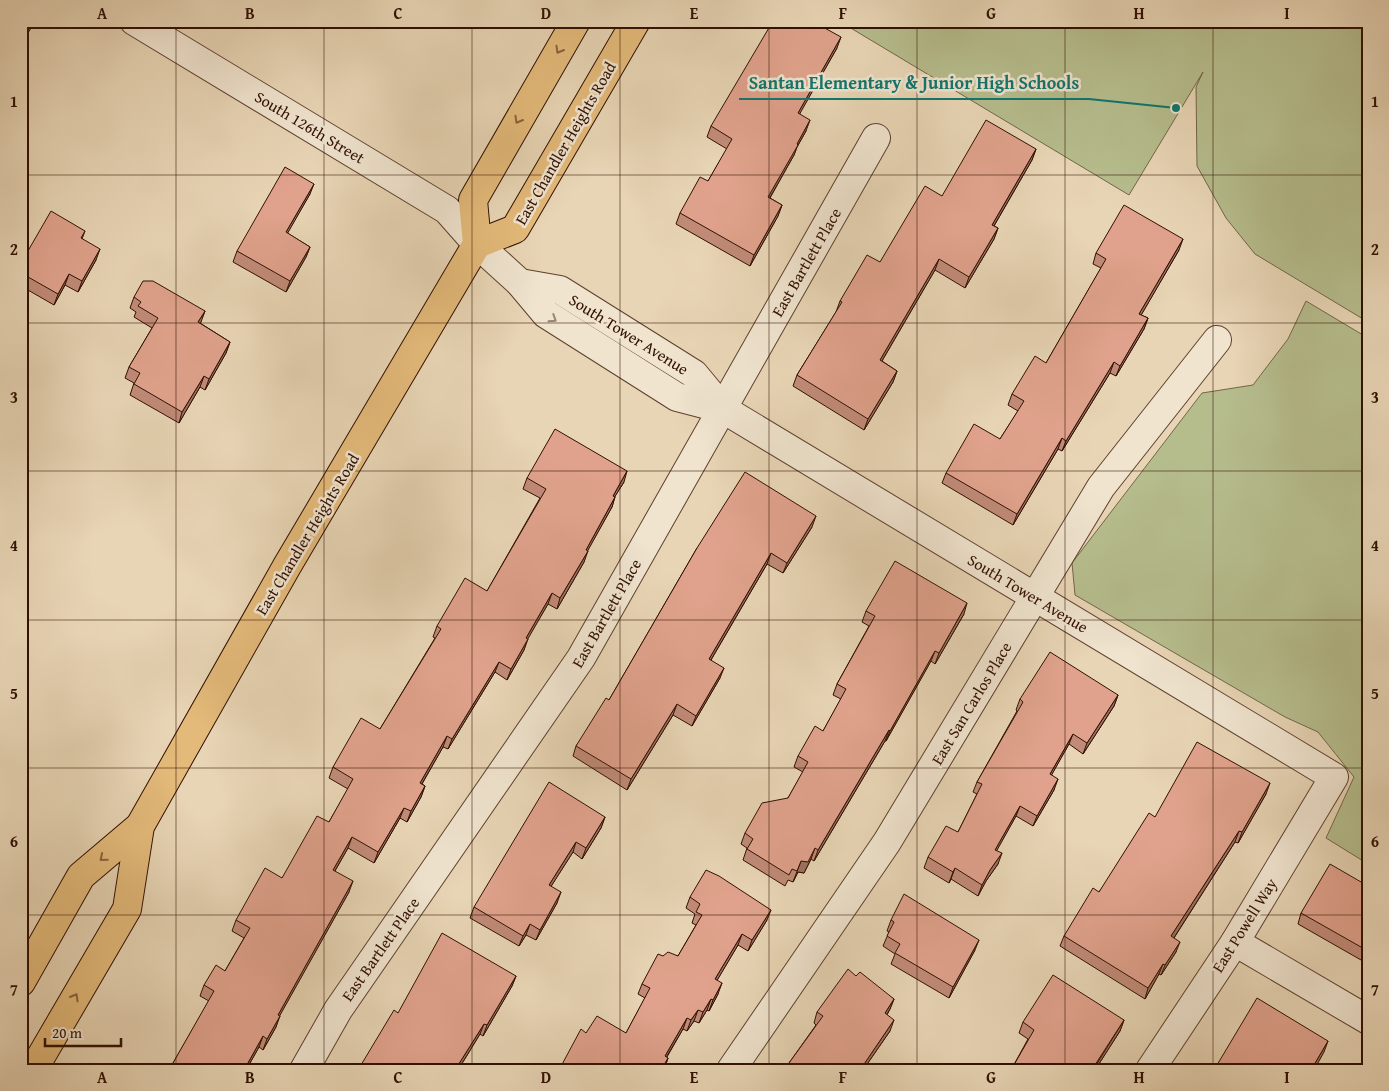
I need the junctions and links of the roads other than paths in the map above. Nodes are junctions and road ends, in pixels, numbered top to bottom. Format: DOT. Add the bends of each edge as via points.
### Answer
graph roads {
  1 [pos="134,21"];
  2 [pos="576,21"];
  3 [pos="636,21"];
  4 [pos="876,138"];
  5 [pos="477,244"];
  6 [pos="1217,340"];
  7 [pos="722,409"];
  8 [pos="1035,596"];
  9 [pos="1334,777"];
  10 [pos="140,826"];
  11 [pos="1235,942"];
  12 [pos="21,982"];
  13 [pos="1368,1020"];
  14 [pos="33,1070"];
  15 [pos="304,1070"];
  16 [pos="731,1070"];
  17 [pos="1150,1070"];
  1 -- 5 [label="street, South 126th Street" via="447,210"];
  2 -- 5 [label="main road, one-way" via="473,200"];
  3 -- 5 [label="main road, East Chandler Heights Road" via="515,229"];
  4 -- 7 [label="street, East Bartlett Place"];
  5 -- 7 [label="street, South Tower Avenue" via="520,283 560,290 694,374"];
  5 -- 10 [label="main road, East Chandler Heights Road" via="287,566"];
  6 -- 8 [label="street, East San Carlos Place" via="1101,487"];
  7 -- 8 [label="street, South Tower Avenue"];
  7 -- 15 [label="street, East Bartlett Place" via="581,658 338,1010"];
  8 -- 9 [label="street, South Tower Avenue"];
  8 -- 16 [label="street, East San Carlos Place" via="887,842"];
  9 -- 11 [label="street, East Powell Way"];
  10 -- 12 [label="main road, East Chandler Heights Road, one-way" via="81,876"];
  14 -- 10 [label="main road, East Chandler Heights Road, one-way" via="127,909"];
  11 -- 13 [label="street"];
  11 -- 17 [label="street, East Powell Way"];
}
